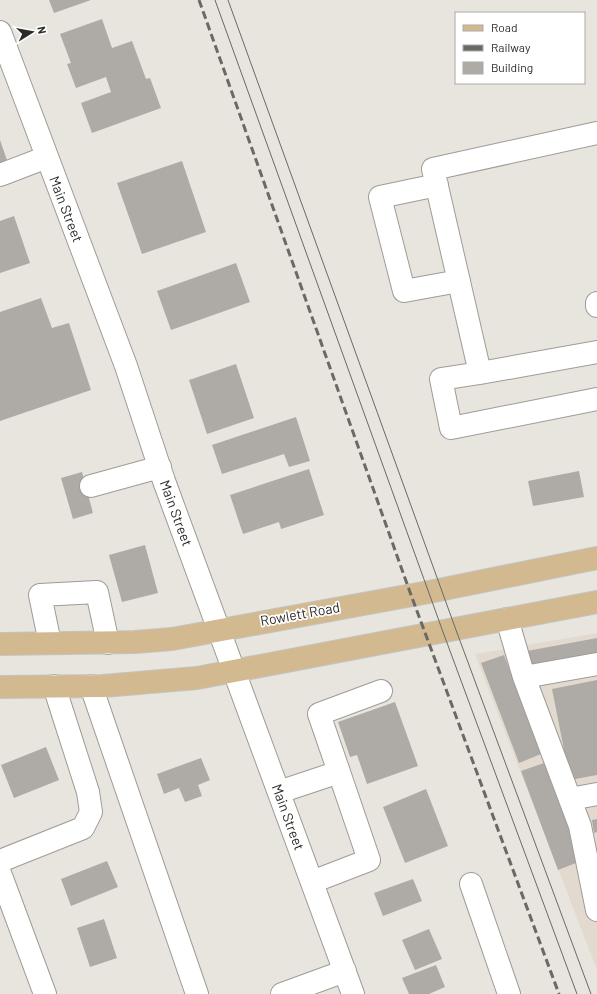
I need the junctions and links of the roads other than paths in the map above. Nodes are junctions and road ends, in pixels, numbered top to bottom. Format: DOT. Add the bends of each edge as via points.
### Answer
graph roads {
  1 [pos="0,32"];
  2 [pos="597,133"];
  3 [pos="47,157"];
  4 [pos="0,175"];
  5 [pos="437,185"];
  6 [pos="459,281"];
  7 [pos="597,303"];
  8 [pos="597,306"];
  9 [pos="597,352"];
  10 [pos="480,373"];
  11 [pos="597,399"];
  12 [pos="160,467"];
  13 [pos="91,486"];
  14 [pos="597,558"];
  15 [pos="597,602"];
  16 [pos="507,619"];
  17 [pos="218,630"];
  18 [pos="50,643"];
  19 [pos="108,643"];
  20 [pos="0,644"];
  21 [pos="597,664"];
  22 [pos="235,671"];
  23 [pos="524,677"];
  24 [pos="54,686"];
  25 [pos="91,686"];
  26 [pos="0,687"];
  27 [pos="381,692"];
  28 [pos="339,772"];
  29 [pos="279,792"];
  30 [pos="597,794"];
  31 [pos="570,799"];
  32 [pos="0,861"];
  33 [pos="0,873"];
  34 [pos="312,882"];
  35 [pos="471,884"];
  36 [pos="597,910"];
  37 [pos="345,971"];
  38 [pos="45,994"];
  39 [pos="197,994"];
  40 [pos="282,994"];
  41 [pos="353,994"];
  42 [pos="509,994"];
  1 -- 3 [label="street, Main Street"];
  2 -- 5 [label="street" via="433,169"];
  3 -- 4 [label="street"];
  3 -- 12 [label="street, Main Street" via="126,366"];
  5 -- 6 [label="street"];
  5 -- 6 [label="street" via="380,197 404,291"];
  6 -- 10 [label="street"];
  7 -- 8 [label="street"];
  9 -- 10 [label="street"];
  10 -- 11 [label="street" via="442,379 451,428"];
  12 -- 13 [label="street"];
  12 -- 17 [label="street, Main Street"];
  14 -- 17 [label="main road, Rowlett Road" via="429,592"];
  15 -- 16 [label="main road"];
  16 -- 22 [label="main road"];
  16 -- 23 [label="street"];
  17 -- 19 [label="main road, Rowlett Road" via="172,639"];
  17 -- 22 [label="street, Main Street"];
  18 -- 19 [label="main road, Rowlett Road"];
  18 -- 19 [label="street" via="40,595 97,592"];
  18 -- 20 [label="main road, Rowlett Road"];
  21 -- 23 [label="street"];
  22 -- 25 [label="main road" via="169,680"];
  22 -- 29 [label="street, Main Street"];
  23 -- 31 [label="street"];
  24 -- 25 [label="main road"];
  24 -- 26 [label="main road"];
  24 -- 32 [label="street" via="88,792 91,812 83,828"];
  25 -- 39 [label="street"];
  27 -- 28 [label="street" via="319,714"];
  28 -- 29 [label="street"];
  28 -- 34 [label="street" via="369,860"];
  29 -- 34 [label="street, Main Street"];
  30 -- 31 [label="street"];
  31 -- 36 [label="street" via="580,826"];
  33 -- 38 [label="street"];
  34 -- 37 [label="street, Main Street"];
  35 -- 42 [label="street"];
  37 -- 40 [label="street"];
  37 -- 41 [label="street, Main Street"];
}
